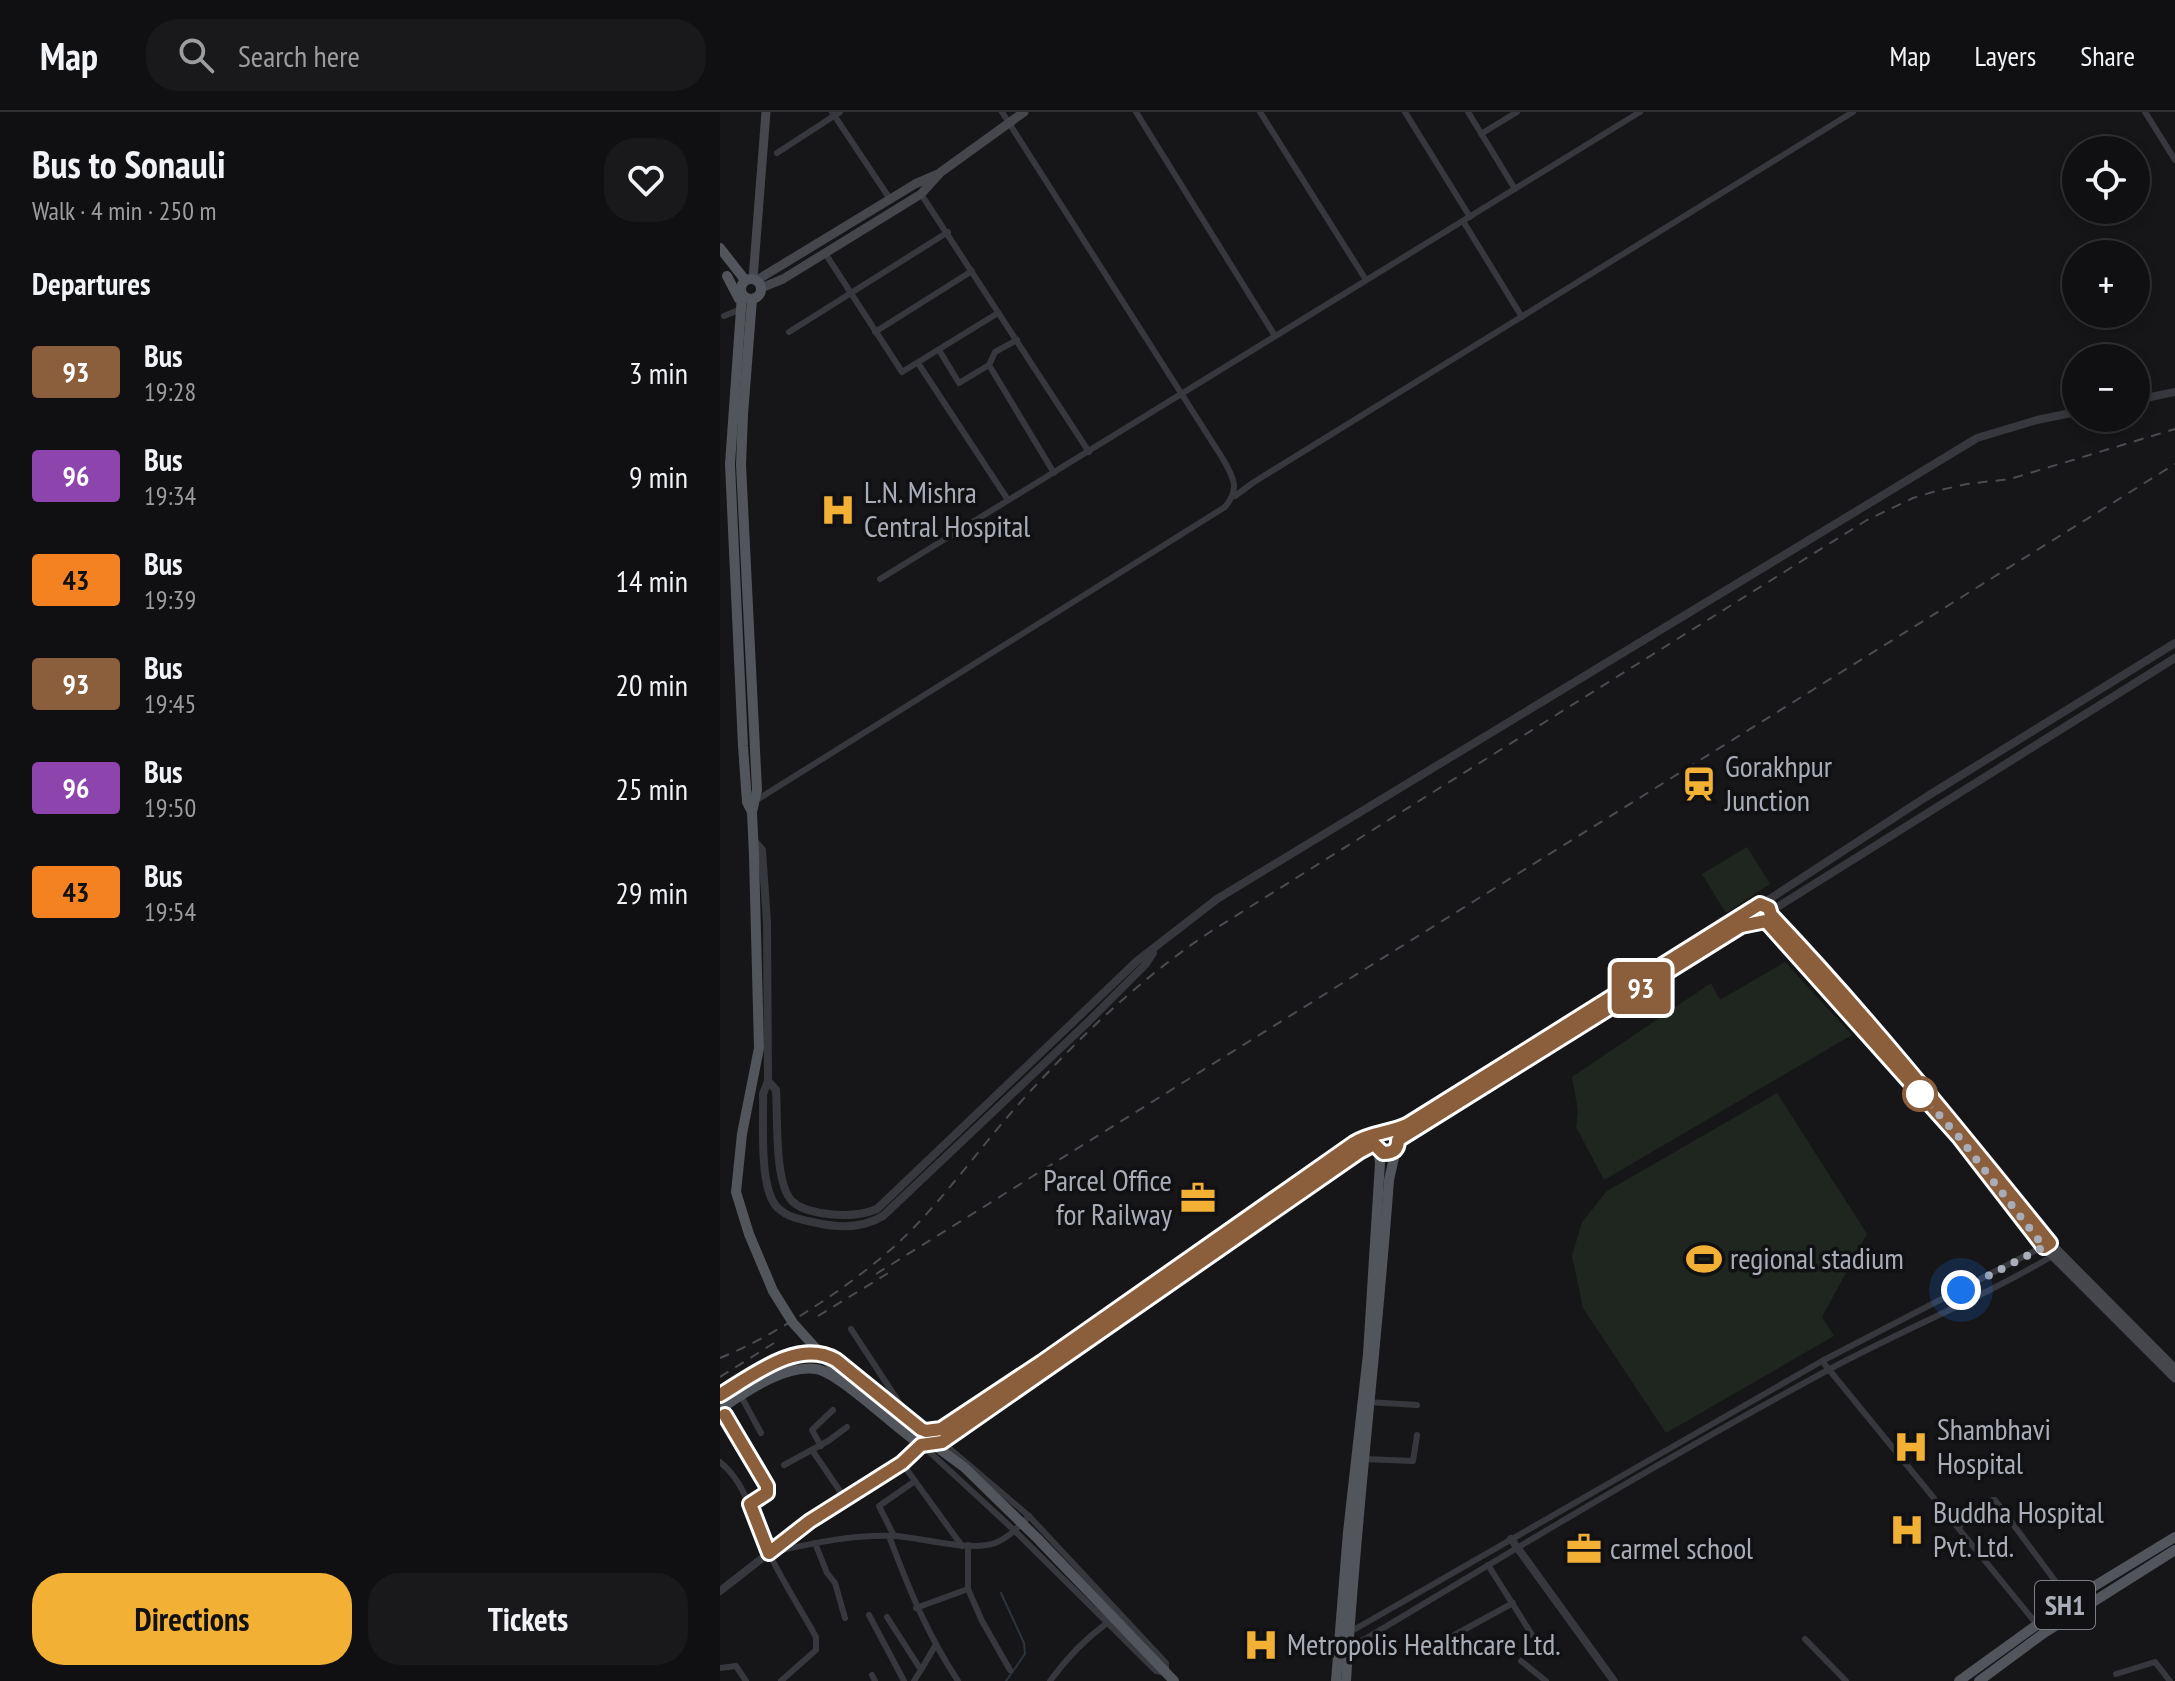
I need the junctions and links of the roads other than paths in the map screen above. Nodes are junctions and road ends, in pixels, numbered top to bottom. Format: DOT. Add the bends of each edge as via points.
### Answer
graph roads {
  1 [pos="766,112"];
  2 [pos="1002,112"];
  3 [pos="1024,112"];
  4 [pos="1136,112"];
  5 [pos="1260,112"];
  6 [pos="1405,112"];
  7 [pos="1468,112"];
  8 [pos="1517,112"];
  9 [pos="1640,112"];
  10 [pos="1853,112"];
  11 [pos="2145,112"];
  12 [pos="836,113"];
  13 [pos="1008,123"];
  14 [pos="1481,134"];
  15 [pos="777,153"];
  16 [pos="2175,160"];
  17 [pos="941,172"];
  18 [pos="1515,189"];
  19 [pos="921,194"];
  20 [pos="890,199"];
  21 [pos="1466,219"];
  22 [pos="948,232"];
  23 [pos="720,248"];
  24 [pos="825,253"];
  25 [pos="754,260"];
  26 [pos="972,271"];
  27 [pos="723,272"];
  28 [pos="772,277"];
  29 [pos="1366,280"];
  30 [pos="748,293"];
  31 [pos="851,293"];
  32 [pos="998,313"];
  33 [pos="724,316"];
  34 [pos="1522,317"];
  35 [pos="789,332"];
  36 [pos="875,332"];
  37 [pos="1275,336"];
  38 [pos="1017,340"];
  39 [pos="939,350"];
  40 [pos="918,363"];
  41 [pos="989,365"];
  42 [pos="2175,392"];
  43 [pos="1182,395"];
  44 [pos="2150,397"];
  45 [pos="2062,415"];
  46 [pos="1089,452"];
  47 [pos="1054,473"];
  48 [pos="1233,498"];
  49 [pos="1008,500"];
  50 [pos="880,579"];
  51 [pos="2175,643"];
  52 [pos="2175,658"];
  53 [pos="752,805"];
  54 [pos="754,841"];
  55 [pos="1759,905"];
  56 [pos="1766,917"];
  57 [pos="1155,949"];
  58 [pos="768,1081"];
  59 [pos="1396,1140"];
  60 [pos="1377,1142"];
  61 [pos="2047,1245"];
  62 [pos="2056,1254"];
  63 [pos="851,1329"];
  64 [pos="1822,1361"];
  65 [pos="2175,1369"];
  66 [pos="1829,1370"];
  67 [pos="2175,1378"];
  68 [pos="1767,1392"];
  69 [pos="720,1395"];
  70 [pos="741,1396"];
  71 [pos="1772,1401"];
  72 [pos="1367,1402"];
  73 [pos="1417,1405"];
  74 [pos="833,1410"];
  75 [pos="723,1412"];
  76 [pos="911,1421"];
  77 [pos="847,1427"];
  78 [pos="761,1433"];
  79 [pos="1417,1435"];
  80 [pos="942,1442"];
  81 [pos="922,1445"];
  82 [pos="821,1446"];
  83 [pos="812,1450"];
  84 [pos="1360,1459"];
  85 [pos="720,1462"];
  86 [pos="902,1463"];
  87 [pos="784,1465"];
  88 [pos="915,1481"];
  89 [pos="846,1500"];
  90 [pos="750,1504"];
  91 [pos="1029,1516"];
  92 [pos="1958,1527"];
  93 [pos="1015,1531"];
  94 [pos="891,1536"];
  95 [pos="2175,1537"];
  96 [pos="1511,1539"];
  97 [pos="815,1543"];
  98 [pos="965,1546"];
  99 [pos="1517,1548"];
  100 [pos="2175,1550"];
  101 [pos="769,1553"];
  102 [pos="1488,1565"];
  103 [pos="968,1589"];
  104 [pos="720,1591"];
  105 [pos="2070,1601"];
  106 [pos="1513,1603"];
  107 [pos="916,1608"];
  108 [pos="869,1615"];
  109 [pos="887,1617"];
  110 [pos="845,1618"];
  111 [pos="1107,1623"];
  112 [pos="2040,1628"];
  113 [pos="1344,1633"];
  114 [pos="1805,1639"];
  115 [pos="935,1646"];
  116 [pos="1343,1646"];
  117 [pos="1541,1649"];
  118 [pos="1427,1650"];
  119 [pos="1521,1661"];
  120 [pos="720,1668"];
  121 [pos="921,1670"];
  122 [pos="1010,1670"];
  123 [pos="2116,1674"];
  124 [pos="1170,1677"];
  125 [pos="746,1681"];
  126 [pos="781,1681"];
  127 [pos="904,1681"];
  128 [pos="914,1681"];
  129 [pos="958,1681"];
  130 [pos="1050,1681"];
  131 [pos="1336,1681"];
  132 [pos="1346,1681"];
  133 [pos="1546,1681"];
  134 [pos="1614,1681"];
  135 [pos="1846,1681"];
  136 [pos="1959,1681"];
  137 [pos="1979,1681"];
  138 [pos="2170,1681"];
  1 -- 25 [label="main road"];
  2 -- 13 [label="street"];
  3 -- 13 [label="main road"];
  4 -- 37 [label="street"];
  5 -- 29 [label="street"];
  6 -- 21 [label="street"];
  7 -- 14 [label="street"];
  8 -- 14 [label="street"];
  9 -- 18 [label="street"];
  10 -- 34 [label="street"];
  11 -- 16 [label="street"];
  12 -- 15 [label="street"];
  12 -- 20 [label="street"];
  13 -- 17 [label="main road"];
  13 -- 43 [label="street"];
  14 -- 18 [label="street"];
  17 -- 19 [label="main road"];
  17 -- 20 [label="main road"];
  18 -- 21 [label="street"];
  19 -- 22 [label="street"];
  19 -- 24 [label="main road"];
  20 -- 28 [label="main road"];
  21 -- 29 [label="street"];
  21 -- 34 [label="street"];
  22 -- 26 [label="street"];
  22 -- 31 [label="street"];
  23 -- 30 [label="main road"];
  24 -- 28 [label="main road"];
  24 -- 31 [label="street"];
  25 -- 28 [label="main road"];
  25 -- 30 [label="main road"];
  26 -- 32 [label="street"];
  26 -- 36 [label="street"];
  27 -- 30 [label="main road"];
  28 -- 30 [label="main road"];
  28 -- 30 [label="main road"];
  29 -- 37 [label="street"];
  30 -- 33 [label="street"];
  30 -- 53 [label="main road" via="730,464"];
  31 -- 35 [label="street"];
  31 -- 36 [label="street"];
  32 -- 38 [label="street"];
  32 -- 39 [label="street"];
  34 -- 48 [label="street"];
  36 -- 40 [label="street" via="902,372"];
  37 -- 43 [label="street"];
  38 -- 41 [label="street" via="995,352"];
  38 -- 46 [label="street"];
  39 -- 40 [label="street"];
  39 -- 41 [label="street" via="959,383"];
  40 -- 49 [label="street"];
  41 -- 47 [label="street"];
  42 -- 44 [label="street"];
  43 -- 46 [label="street"];
  43 -- 48 [label="street" via="1234,478"];
  45 -- 57 [label="street" via="1977,438 1270,865"];
  46 -- 47 [label="street"];
  47 -- 49 [label="street"];
  48 -- 53 [label="street"];
  49 -- 50 [label="street"];
  51 -- 55 [label="street"];
  52 -- 56 [label="street"];
  53 -- 54 [label="main road"];
  54 -- 58 [label="street" via="762,850 767,922"];
  54 -- 124 [label="main road, bridge" via="759,1048 736,1192 773,1291 793,1323 832,1366 964,1467"];
  55 -- 56 [label="main road" via="1767,905"];
  55 -- 56 [label="main road" via="1753,916"];
  55 -- 59 [label="main road"];
  56 -- 59 [label="main road" via="1741,926"];
  56 -- 61 [label="main road" via="1812,959 1955,1124"];
  57 -- 58 [label="street" via="868,1213 805,1210 787,1194 776,1090"];
  57 -- 58 [label="street" via="1088,1022 874,1221 824,1225 788,1215 771,1199 763,1094"];
  59 -- 60 [label="main road" via="1384,1130"];
  59 -- 60 [label="main road" via="1390,1153"];
  59 -- 72 [label="main road"];
  60 -- 72 [label="main road"];
  60 -- 76 [label="main road" via="1354,1143 941,1429 926,1431"];
  60 -- 80 [label="main road"];
  61 -- 62 [label="main road"];
  61 -- 64 [label="street"];
  62 -- 65 [label="main road"];
  62 -- 66 [label="street"];
  62 -- 67 [label="main road"];
  63 -- 76 [label="street"];
  64 -- 66 [label="street"];
  64 -- 68 [label="street"];
  66 -- 71 [label="street"];
  66 -- 92 [label="street"];
  68 -- 71 [label="street"];
  68 -- 96 [label="street"];
  69 -- 76 [label="main road" via="778,1362 816,1352 836,1360"];
  70 -- 75 [label="main road"];
  70 -- 78 [label="street"];
  70 -- 81 [label="main road" via="788,1372 824,1371"];
  71 -- 99 [label="street"];
  72 -- 73 [label="street"];
  72 -- 84 [label="main road"];
  74 -- 82 [label="street" via="812,1430"];
  75 -- 90 [label="street" via="768,1490"];
  77 -- 82 [label="street"];
  79 -- 84 [label="street" via="1413,1461"];
  80 -- 81 [label="main road"];
  80 -- 91 [label="street"];
  81 -- 86 [label="street"];
  81 -- 93 [label="street"];
  82 -- 83 [label="street"];
  83 -- 87 [label="street"];
  83 -- 89 [label="street"];
  84 -- 113 [label="main road"];
  85 -- 90 [label="street"];
  86 -- 88 [label="street"];
  86 -- 89 [label="street"];
  88 -- 94 [label="street" via="879,1506"];
  88 -- 98 [label="street"];
  89 -- 101 [label="street"];
  90 -- 101 [label="street"];
  91 -- 93 [label="street"];
  91 -- 124 [label="street" via="1166,1663"];
  92 -- 105 [label="street" via="1995,1500"];
  92 -- 112 [label="street"];
  93 -- 98 [label="street" via="996,1543"];
  93 -- 111 [label="street"];
  94 -- 97 [label="street"];
  94 -- 98 [label="street"];
  94 -- 107 [label="street"];
  95 -- 105 [label="main road, SH1"];
  96 -- 99 [label="street"];
  96 -- 113 [label="street"];
  97 -- 101 [label="street"];
  97 -- 110 [label="street"];
  98 -- 103 [label="street"];
  99 -- 102 [label="street"];
  99 -- 134 [label="street"];
  100 -- 112 [label="main road, SH1"];
  101 -- 104 [label="street"];
  101 -- 126 [label="street" via="817,1641 816,1650"];
  102 -- 106 [label="street"];
  102 -- 116 [label="street" via="1365,1639"];
  103 -- 107 [label="street"];
  103 -- 122 [label="street"];
  105 -- 112 [label="main road, SH1"];
  106 -- 117 [label="street"];
  106 -- 118 [label="street"];
  107 -- 115 [label="street"];
  108 -- 127 [label="street"];
  109 -- 121 [label="street"];
  111 -- 124 [label="street" via="1156,1671"];
  111 -- 130 [label="street"];
  112 -- 136 [label="main road, SH1"];
  112 -- 137 [label="main road, SH1"];
  113 -- 116 [label="main road"];
  114 -- 135 [label="street"];
  115 -- 121 [label="street"];
  115 -- 129 [label="street"];
  116 -- 131 [label="main road"];
  116 -- 132 [label="main road"];
  119 -- 133 [label="street"];
  120 -- 125 [label="street" via="736,1666"];
  121 -- 128 [label="street"];
  123 -- 138 [label="street" via="2155,1662"];
}
